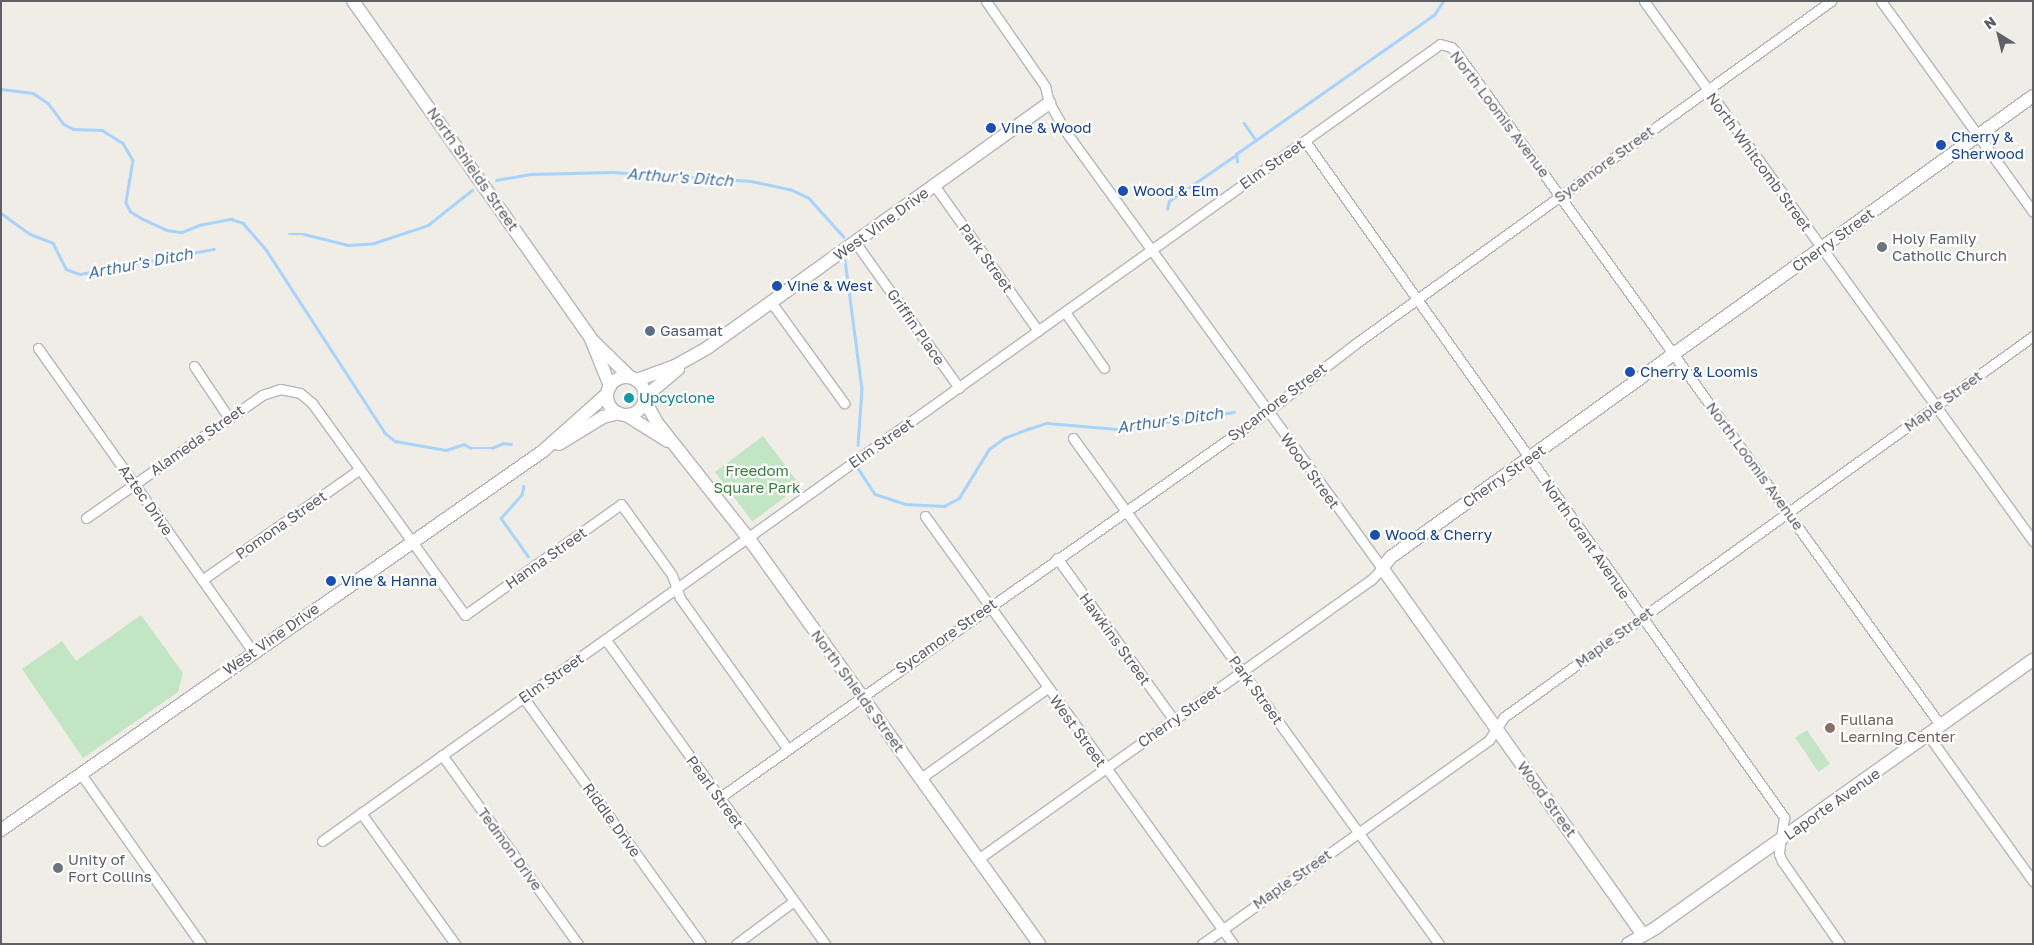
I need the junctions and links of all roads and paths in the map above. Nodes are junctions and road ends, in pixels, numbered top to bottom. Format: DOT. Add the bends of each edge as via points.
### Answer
graph roads {
  1 [pos="353,1"];
  2 [pos="986,1"];
  3 [pos="1644,1"];
  4 [pos="1831,1"];
  5 [pos="1881,1"];
  6 [pos="1440,44"];
  7 [pos="1707,90"];
  8 [pos="2033,96"];
  9 [pos="1050,103"];
  10 [pos="1978,136"];
  11 [pos="1305,142"];
  12 [pos="934,185"];
  13 [pos="1560,195"];
  14 [pos="2033,212"];
  15 [pos="855,242"];
  16 [pos="1822,248"];
  17 [pos="1152,250"];
  18 [pos="1416,299"];
  19 [pos="771,302"];
  20 [pos="1064,312"];
  21 [pos="1038,331"];
  22 [pos="2033,336"];
  23 [pos="591,339"];
  24 [pos="38,348"];
  25 [pos="1674,354"];
  26 [pos="687,361"];
  27 [pos="194,366"];
  28 [pos="1104,368"];
  29 [pos="634,378"];
  30 [pos="959,388"];
  31 [pos="288,389"];
  32 [pos="609,390"];
  33 [pos="645,399"];
  34 [pos="844,403"];
  35 [pos="1936,406"];
  36 [pos="1267,411"];
  37 [pos="622,414"];
  38 [pos="229,418"];
  39 [pos="1073,438"];
  40 [pos="672,443"];
  41 [pos="543,451"];
  42 [pos="1529,458"];
  43 [pos="360,469"];
  44 [pos="134,484"];
  45 [pos="1126,510"];
  46 [pos="1788,512"];
  47 [pos="925,516"];
  48 [pos="86,518"];
  49 [pos="746,536"];
  50 [pos="412,541"];
  51 [pos="2033,541"];
  52 [pos="1057,558"];
  53 [pos="1382,568"];
  54 [pos="202,580"];
  55 [pos="677,588"];
  56 [pos="988,606"];
  57 [pos="1642,617"];
  58 [pos="606,640"];
  59 [pos="253,652"];
  60 [pos="2033,660"];
  61 [pos="1242,671"];
  62 [pos="1048,688"];
  63 [pos="862,696"];
  64 [pos="523,697"];
  65 [pos="1174,720"];
  66 [pos="1941,726"];
  67 [pos="1496,729"];
  68 [pos="1928,735"];
  69 [pos="787,748"];
  70 [pos="442,755"];
  71 [pos="1105,768"];
  72 [pos="81,774"];
  73 [pos="920,778"];
  74 [pos="719,798"];
  75 [pos="361,813"];
  76 [pos="1,830"];
  77 [pos="1359,832"];
  78 [pos="1784,838"];
  79 [pos="322,841"];
  80 [pos="978,859"];
  81 [pos="2033,881"];
  82 [pos="794,901"];
  83 [pos="1223,929"];
  84 [pos="1644,935"];
  85 [pos="1034,942"];
  86 [pos="201,944"];
  87 [pos="455,944"];
  88 [pos="578,944"];
  89 [pos="701,944"];
  90 [pos="736,944"];
  91 [pos="825,944"];
  92 [pos="1202,944"];
  93 [pos="1233,944"];
  94 [pos="1439,944"];
  95 [pos="1628,944"];
  96 [pos="1840,944"];
  1 -- 23 [label="street, North Shields Street"];
  2 -- 9 [label="street, Wood Street" via="1045,86"];
  3 -- 7 [label="street, North Whitcomb Street"];
  4 -- 7 [label="street, Sycamore Street"];
  5 -- 10 [label="street"];
  6 -- 11 [label="street, Elm Street"];
  6 -- 13 [label="street, North Loomis Avenue" via="1446,44 1456,52"];
  7 -- 13 [label="street, Sycamore Street"];
  7 -- 16 [label="street, North Whitcomb Street"];
  8 -- 10 [label="street, Cherry Street"];
  9 -- 12 [label="street, West Vine Drive"];
  9 -- 17 [label="street, Wood Street" via="1066,132"];
  10 -- 14 [label="street"];
  10 -- 16 [label="street, Cherry Street"];
  11 -- 17 [label="street, Elm Street"];
  11 -- 18 [label="street, North Grant Avenue"];
  12 -- 15 [label="street, West Vine Drive"];
  12 -- 21 [label="street, Park Street"];
  13 -- 18 [label="street, Sycamore Street"];
  13 -- 25 [label="street, North Loomis Avenue"];
  15 -- 19 [label="street, West Vine Drive"];
  15 -- 30 [label="street, Griffin Place"];
  16 -- 25 [label="street, Cherry Street"];
  16 -- 35 [label="street, North Whitcomb Street"];
  17 -- 20 [label="street, Elm Street"];
  17 -- 36 [label="street, Wood Street"];
  18 -- 36 [label="street, Sycamore Street"];
  18 -- 42 [label="street, North Grant Avenue"];
  19 -- 26 [label="street, West Vine Drive"];
  19 -- 34 [label="street"];
  20 -- 21 [label="street, Elm Street"];
  20 -- 28 [label="street"];
  21 -- 30 [label="street, Elm Street"];
  22 -- 35 [label="street, Maple Street"];
  23 -- 29 [label="street, North Shields Street"];
  23 -- 32 [label="street, North Shields Street"];
  24 -- 44 [label="street, Aztec Drive"];
  25 -- 42 [label="street, Cherry Street"];
  25 -- 46 [label="street, North Loomis Avenue"];
  26 -- 29 [label="street, West Vine Drive"];
  26 -- 33 [label="street, West Vine Drive"];
  27 -- 38 [label="street"];
  29 -- 32 [label="street" via="617,380"];
  29 -- 33 [label="street"];
  30 -- 49 [label="street, Elm Street"];
  31 -- 38 [label="street, Alameda Street" via="269,391"];
  31 -- 43 [label="street, Hanna Street" via="309,399"];
  32 -- 37 [label="street" via="608,403"];
  32 -- 41 [label="street, West Vine Drive"];
  33 -- 37 [label="street" via="638,411"];
  33 -- 40 [label="street, North Shields Street"];
  35 -- 46 [label="street, Maple Street"];
  35 -- 51 [label="street, North Whitcomb Street"];
  36 -- 45 [label="street, Sycamore Street"];
  36 -- 53 [label="street, Wood Street"];
  37 -- 40 [label="street, North Shields Street"];
  37 -- 41 [label="street, West Vine Drive" via="603,416"];
  38 -- 44 [label="street, Alameda Street"];
  39 -- 45 [label="street, Park Street"];
  40 -- 49 [label="street, North Shields Street"];
  41 -- 50 [label="street, West Vine Drive"];
  42 -- 53 [label="street, Cherry Street" via="1391,557"];
  42 -- 57 [label="street, North Grant Avenue"];
  43 -- 50 [label="street, Hanna Street"];
  43 -- 54 [label="street, Pomona Street"];
  44 -- 48 [label="street, Alameda Street"];
  44 -- 54 [label="street, Aztec Drive"];
  45 -- 52 [label="street, Sycamore Street"];
  45 -- 61 [label="street, Park Street"];
  46 -- 57 [label="street, Maple Street"];
  46 -- 66 [label="street, North Loomis Avenue"];
  47 -- 56 [label="street, West Street"];
  49 -- 55 [label="street, Elm Street"];
  49 -- 63 [label="street, North Shields Street"];
  50 -- 55 [label="street, Hanna Street" via="465,615 622,504 672,574"];
  50 -- 59 [label="street, West Vine Drive"];
  52 -- 56 [label="street, Sycamore Street"];
  52 -- 65 [label="street, Hawkins Street"];
  53 -- 61 [label="street, Cherry Street" via="1372,579"];
  53 -- 67 [label="street, Wood Street"];
  54 -- 59 [label="street, Aztec Drive"];
  55 -- 58 [label="street, Elm Street"];
  55 -- 69 [label="street, Hanna Street" via="680,598"];
  56 -- 62 [label="street, West Street"];
  56 -- 63 [label="street, Sycamore Street"];
  57 -- 67 [label="street, Maple Street" via="1505,716"];
  57 -- 78 [label="street, North Grant Avenue" via="1784,817"];
  58 -- 64 [label="street, Elm Street"];
  58 -- 74 [label="street, Pearl Street"];
  59 -- 72 [label="street, West Vine Drive"];
  60 -- 66 [label="street, Laporte Avenue"];
  61 -- 65 [label="street, Cherry Street"];
  61 -- 77 [label="street, Park Street"];
  62 -- 71 [label="street, West Street"];
  62 -- 73 [label="street"];
  63 -- 69 [label="street, Sycamore Street"];
  63 -- 73 [label="street, North Shields Street"];
  64 -- 70 [label="street, Elm Street"];
  64 -- 89 [label="street, Riddle Drive"];
  65 -- 71 [label="street, Cherry Street"];
  66 -- 68 [label="street, Laporte Avenue"];
  67 -- 77 [label="street, Maple Street" via="1489,740"];
  67 -- 84 [label="street, Wood Street"];
  68 -- 78 [label="street, Laporte Avenue"];
  68 -- 81 [label="street"];
  69 -- 74 [label="street, Sycamore Street"];
  70 -- 75 [label="street, Elm Street"];
  70 -- 88 [label="street, Tedmon Drive"];
  71 -- 80 [label="street, Cherry Street"];
  71 -- 83 [label="street, West Street"];
  72 -- 76 [label="street, West Vine Drive"];
  72 -- 86 [label="street"];
  73 -- 80 [label="street, North Shields Street"];
  74 -- 82 [label="street, Pearl Street"];
  75 -- 79 [label="street, Elm Street"];
  75 -- 87 [label="street"];
  77 -- 83 [label="street, Maple Street"];
  77 -- 94 [label="street, Park Street"];
  78 -- 84 [label="street, Laporte Avenue"];
  78 -- 96 [label="street, North Grant Avenue" via="1779,854 1782,861"];
  80 -- 85 [label="street, North Shields Street"];
  82 -- 90 [label="street"];
  82 -- 91 [label="street, Pearl Street"];
  83 -- 92 [label="street, Maple Street"];
  83 -- 93 [label="street, West Street"];
  84 -- 95 [label="street, Laporte Avenue"];
}
